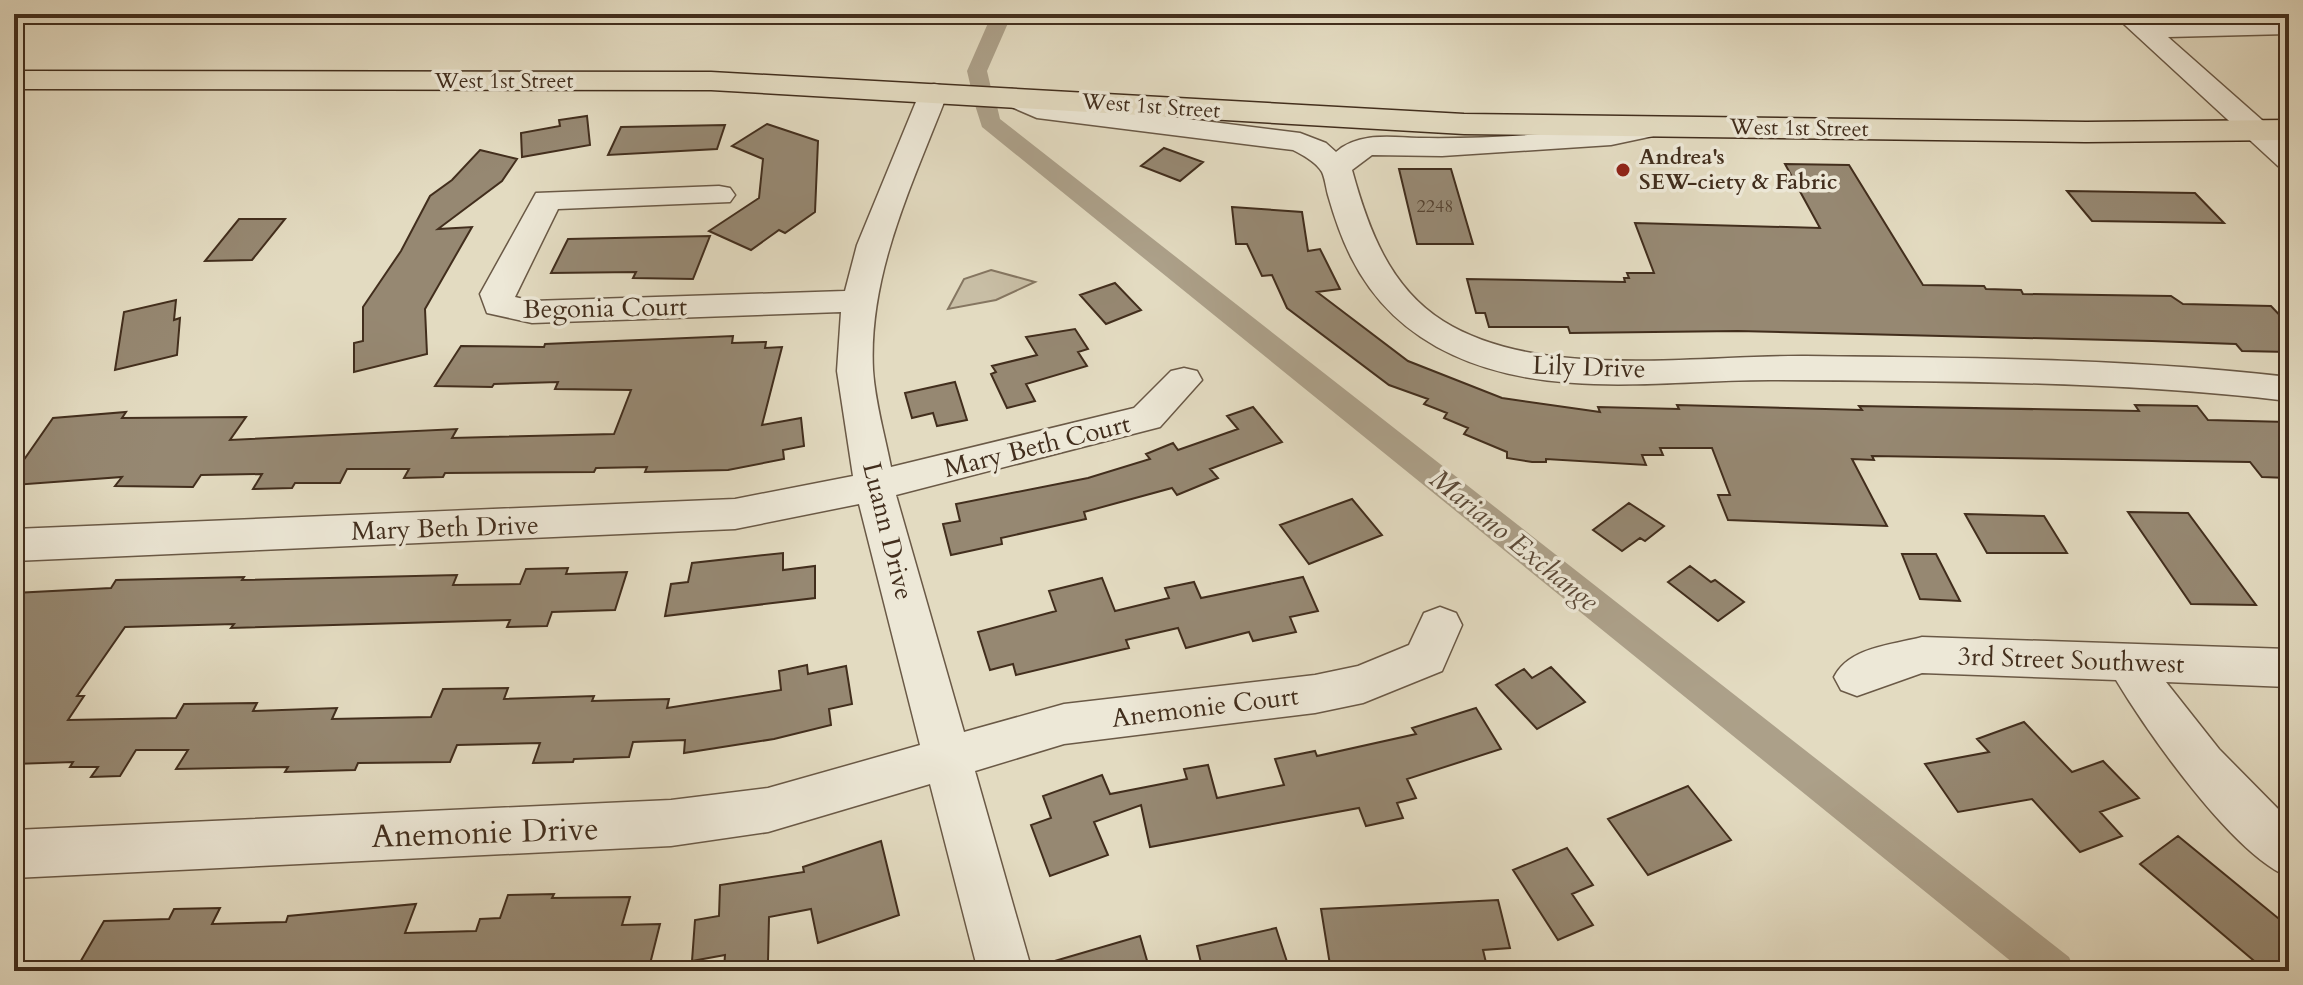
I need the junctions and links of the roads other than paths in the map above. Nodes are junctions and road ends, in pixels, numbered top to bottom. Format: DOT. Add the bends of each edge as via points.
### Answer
graph roads {
  1 [pos="2134,22"];
  2 [pos="2289,26"];
  3 [pos="14,80"];
  4 [pos="934,92"];
  5 [pos="1012,97"];
  6 [pos="1671,125"];
  7 [pos="2254,129"];
  8 [pos="2289,130"];
  9 [pos="2289,160"];
  10 [pos="1336,168"];
  11 [pos="719,195"];
  12 [pos="859,301"];
  13 [pos="1184,380"];
  14 [pos="2289,389"];
  15 [pos="874,486"];
  16 [pos="14,545"];
  17 [pos="1440,625"];
  18 [pos="2129,663"];
  19 [pos="2289,668"];
  20 [pos="1857,677"];
  21 [pos="947,756"];
  22 [pos="2289,853"];
  23 [pos="14,854"];
  24 [pos="1005,971"];
  1 -- 2 [label="street"];
  1 -- 7 [label="street"];
  3 -- 4 [label="main road, West 1st Street" via="711,81"];
  4 -- 5 [label="main road, West 1st Street"];
  4 -- 12 [label="street, Luann Drive" via="873,245"];
  5 -- 6 [label="main road, West 1st Street" via="1372,120"];
  5 -- 10 [label="street" via="1037,109 1300,142"];
  6 -- 7 [label="main road, West 1st Street" via="2086,132"];
  6 -- 10 [label="street" via="1611,136 1372,146 1356,150"];
  7 -- 8 [label="main road, West 1st Street"];
  7 -- 9 [label="street"];
  10 -- 14 [label="street, Lily Drive" via="1342,196 1390,295 1432,330 1518,364 1587,372 1743,368 2187,377"];
  11 -- 12 [label="street, Begonia Court" via="547,200 497,294 499,305 532,312"];
  12 -- 15 [label="street, Luann Drive" via="855,371"];
  13 -- 15 [label="street, Mary Beth Court" via="1147,418"];
  15 -- 16 [label="street, Mary Beth Drive" via="686,519"];
  15 -- 21 [label="street, Luann Drive"];
  17 -- 21 [label="street, Anemonie Court" via="1426,658 1363,684 1064,724"];
  18 -- 19 [label="street, 3rd Street Southwest"];
  18 -- 20 [label="street, 3rd Street Southwest" via="1922,655"];
  18 -- 22 [label="street" via="2174,733 2226,795"];
  21 -- 23 [label="street, Anemonie Drive" via="768,810 671,823"];
  21 -- 24 [label="street, Luann Drive"];
}
